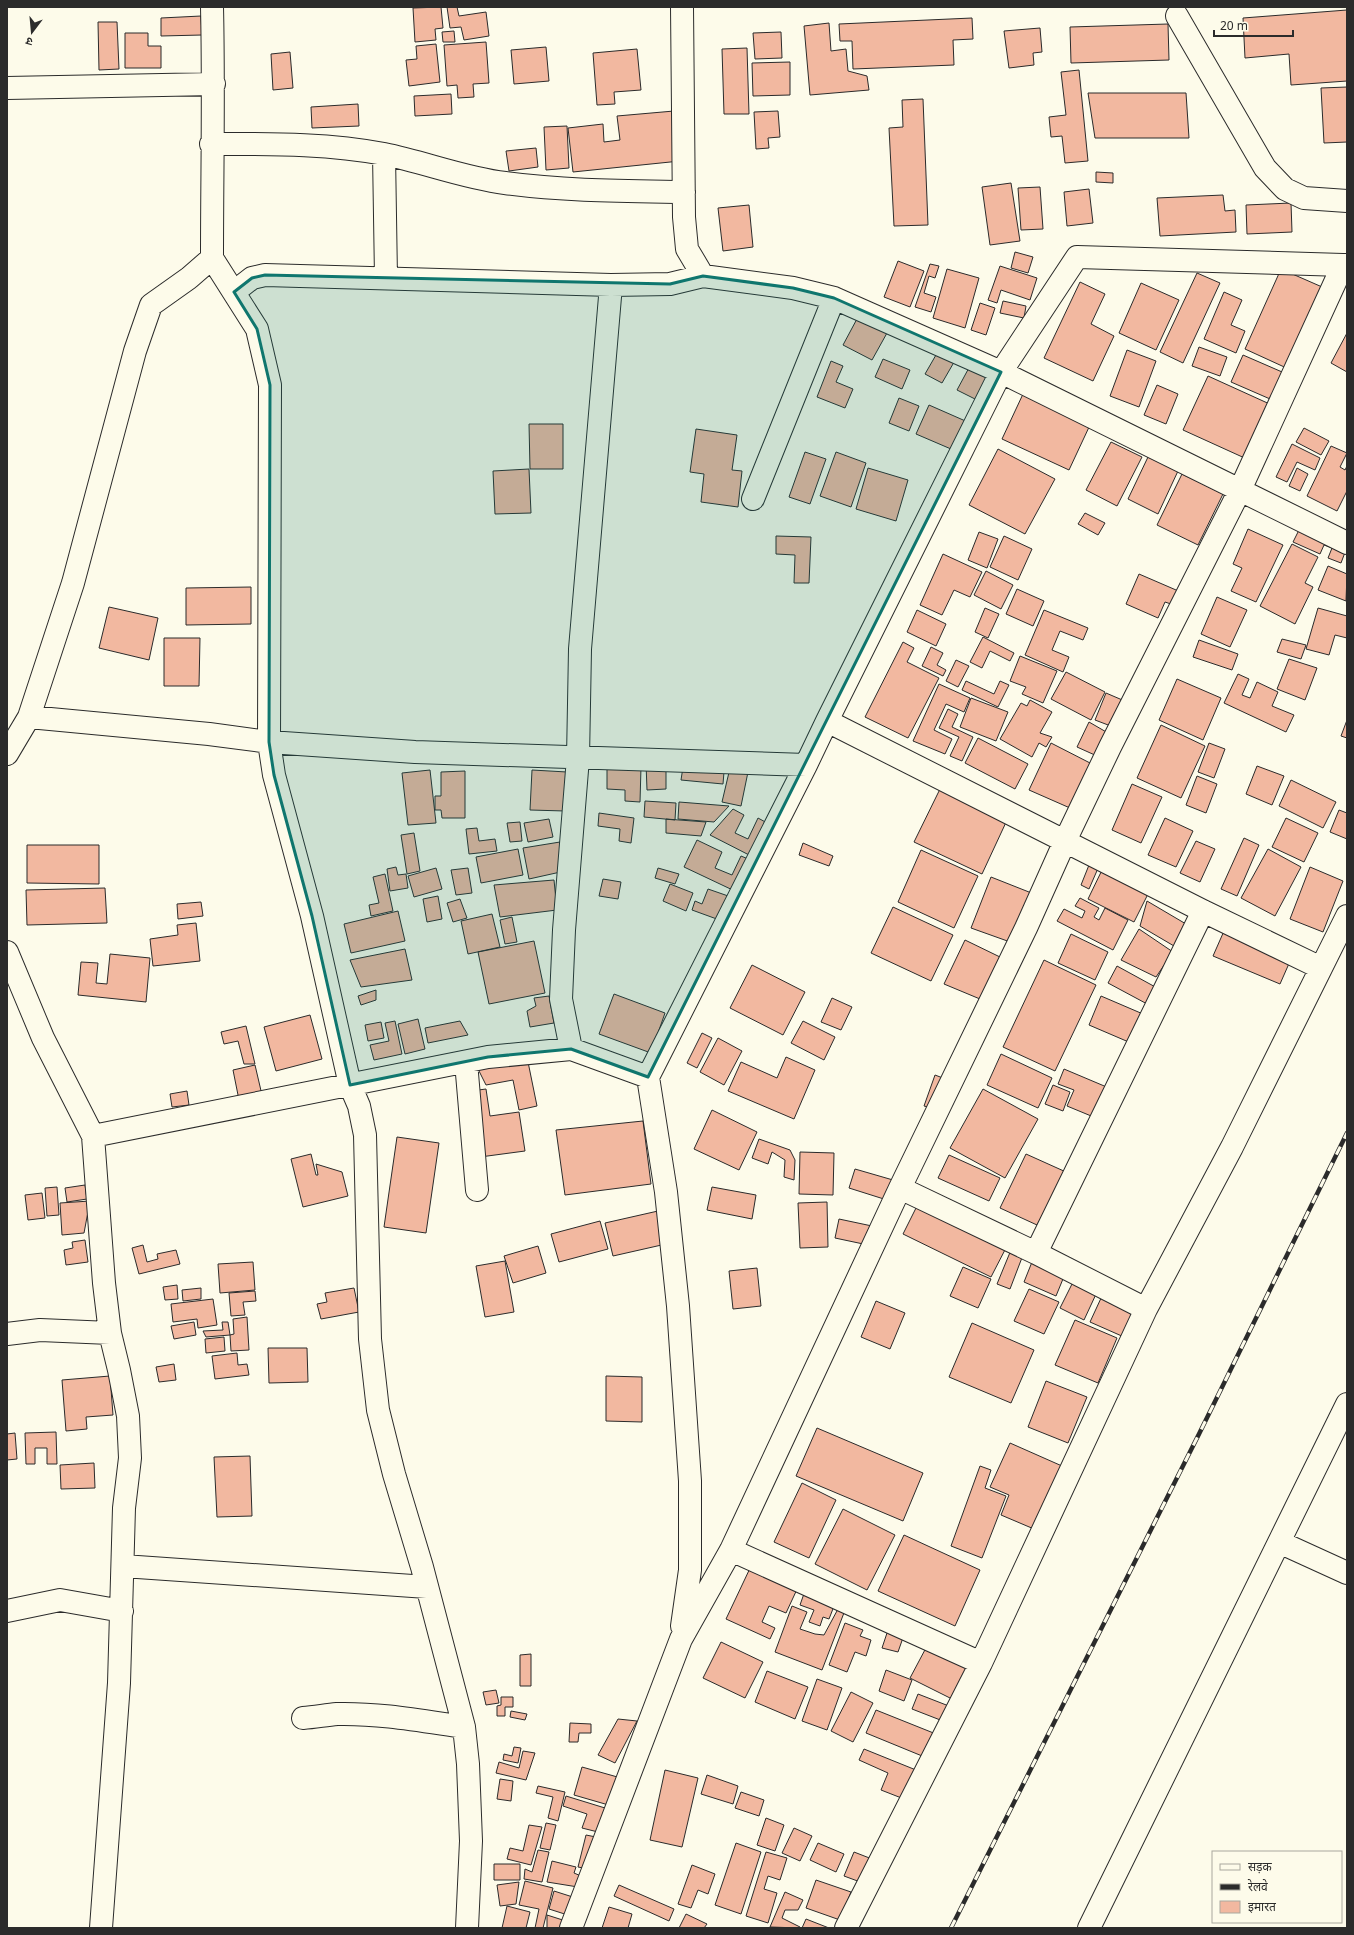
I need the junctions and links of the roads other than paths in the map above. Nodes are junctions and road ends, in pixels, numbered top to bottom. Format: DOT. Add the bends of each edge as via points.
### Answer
graph roads {
  1 [pos="212,7"];
  2 [pos="682,7"];
  3 [pos="1177,16"];
  4 [pos="214,84"];
  5 [pos="7,88"];
  6 [pos="211,144"];
  7 [pos="384,154"];
  8 [pos="684,192"];
  9 [pos="1347,200"];
  10 [pos="212,258"];
  11 [pos="1345,265"];
  12 [pos="702,276"];
  13 [pos="386,278"];
  14 [pos="611,286"];
  15 [pos="234,292"];
  16 [pos="834,298"];
  17 [pos="1001,372"];
  18 [pos="1240,490"];
  19 [pos="753,499"];
  20 [pos="1347,543"];
  21 [pos="29,717"];
  22 [pos="827,721"];
  23 [pos="269,742"];
  24 [pos="7,754"];
  25 [pos="578,758"];
  26 [pos="806,765"];
  27 [pos="1065,841"];
  28 [pos="1203,911"];
  29 [pos="1347,916"];
  30 [pos="7,952"];
  31 [pos="1321,968"];
  32 [pos="571,1049"];
  33 [pos="466,1062"];
  34 [pos="648,1077"];
  35 [pos="350,1085"];
  36 [pos="94,1136"];
  37 [pos="900,1188"];
  38 [pos="477,1190"];
  39 [pos="1036,1253"];
  40 [pos="1146,1309"];
  41 [pos="110,1333"];
  42 [pos="7,1334"];
  43 [pos="1347,1404"];
  44 [pos="1279,1542"];
  45 [pos="731,1550"];
  46 [pos="123,1566"];
  47 [pos="1347,1573"];
  48 [pos="427,1587"];
  49 [pos="7,1611"];
  50 [pos="122,1611"];
  51 [pos="681,1639"];
  52 [pos="981,1663"];
  53 [pos="303,1718"];
  54 [pos="464,1727"];
  55 [pos="101,1928"];
  56 [pos="467,1928"];
  57 [pos="571,1928"];
  58 [pos="846,1928"];
  59 [pos="1089,1928"];
  1 -- 4 [label="street"];
  2 -- 8 [label="street"];
  3 -- 9 [label="street" via="1266,168 1285,188 1304,198"];
  4 -- 5 [label="street"];
  4 -- 6 [label="street"];
  6 -- 7 [label="street" via="337,146"];
  6 -- 10 [label="street"];
  7 -- 8 [label="street" via="503,183 556,189"];
  7 -- 13 [label="street"];
  8 -- 12 [label="street" via="687,249"];
  10 -- 15 [label="street"];
  10 -- 21 [label="street" via="151,305 135,351 74,583"];
  11 -- 17 [label="street" via="1077,257"];
  11 -- 18 [label="street"];
  12 -- 14 [label="street" via="670,284"];
  12 -- 16 [label="street" via="794,288"];
  13 -- 14 [label="street"];
  13 -- 15 [label="street" via="265,275 252,278"];
  14 -- 25 [label="street" via="580,649"];
  15 -- 23 [label="street" via="257,329 270,385"];
  16 -- 17 [label="street"];
  16 -- 19 [label="street"];
  17 -- 18 [label="street"];
  17 -- 22 [label="street"];
  18 -- 20 [label="street"];
  18 -- 27 [label="street"];
  21 -- 23 [label="street"];
  21 -- 24 [label="street"];
  22 -- 26 [label="street"];
  22 -- 27 [label="street"];
  23 -- 25 [label="street" via="415,752"];
  23 -- 35 [label="street" via="274,775 312,916"];
  25 -- 26 [label="street"];
  25 -- 32 [label="street" via="561,999"];
  26 -- 34 [label="street"];
  27 -- 28 [label="street"];
  27 -- 37 [label="street" via="1026,928"];
  28 -- 31 [label="street"];
  28 -- 39 [label="street"];
  29 -- 31 [label="street"];
  30 -- 36 [label="street" via="43,1038"];
  31 -- 40 [label="street" via="1232,1147"];
  32 -- 33 [label="street" via="488,1056"];
  32 -- 34 [label="street"];
  33 -- 35 [label="street"];
  33 -- 38 [label="street"];
  34 -- 51 [label="street" via="666,1192 678,1306 690,1481 690,1570"];
  35 -- 36 [label="street"];
  35 -- 48 [label="street" via="359,1106 364,1135 370,1339 378,1410"];
  36 -- 41 [label="street"];
  37 -- 39 [label="street"];
  37 -- 45 [label="street"];
  39 -- 40 [label="street"];
  40 -- 52 [label="street"];
  41 -- 42 [label="street" via="40,1330"];
  41 -- 46 [label="street" via="128,1416 130,1458 124,1508"];
  43 -- 44 [label="street"];
  44 -- 47 [label="street"];
  44 -- 59 [label="street"];
  45 -- 51 [label="street"];
  45 -- 52 [label="street"];
  46 -- 48 [label="street"];
  46 -- 50 [label="street"];
  48 -- 54 [label="street"];
  49 -- 50 [label="street" via="60,1600"];
  50 -- 55 [label="street"];
  51 -- 57 [label="street"];
  52 -- 58 [label="street"];
  53 -- 54 [label="street" via="337,1714 365,1715"];
  54 -- 56 [label="street" via="471,1840"];
}
